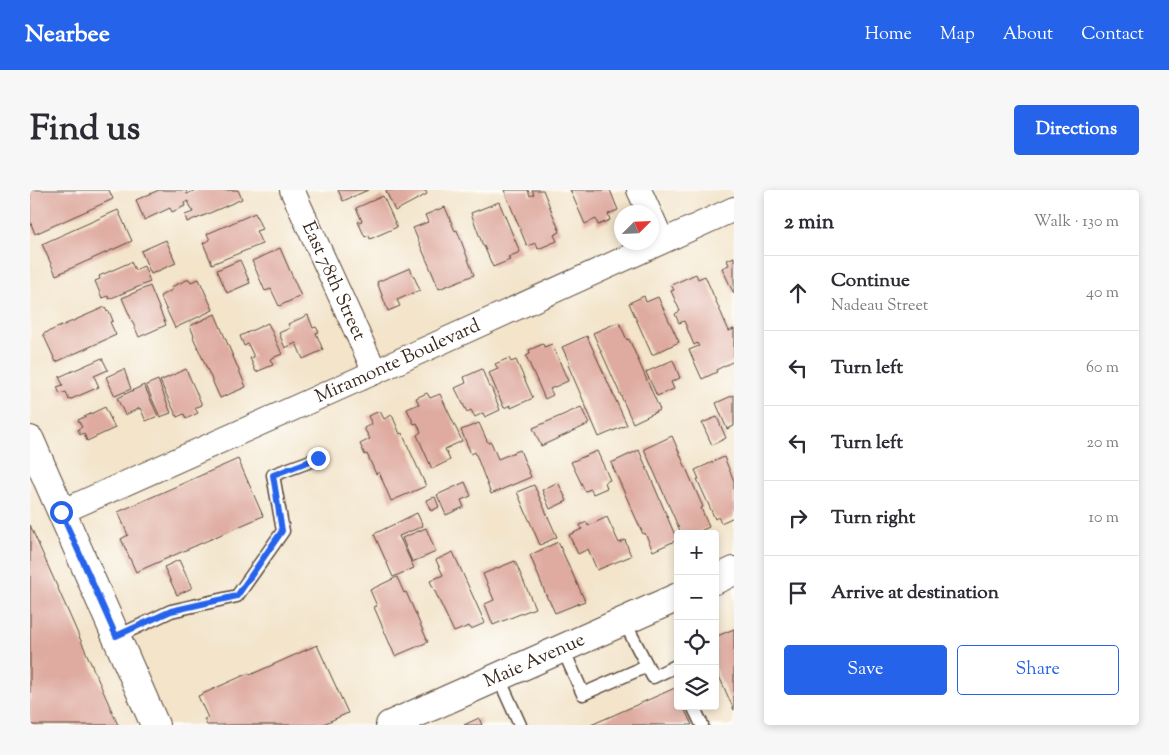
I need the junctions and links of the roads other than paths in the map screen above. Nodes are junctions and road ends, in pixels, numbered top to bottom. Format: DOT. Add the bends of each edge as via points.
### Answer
graph roads {
  1 [pos="292,190"];
  2 [pos="639,190"];
  3 [pos="646,205"];
  4 [pos="734,209"];
  5 [pos="659,234"];
  6 [pos="662,241"];
  7 [pos="375,372"];
  8 [pos="30,440"];
  9 [pos="318,458"];
  10 [pos="61,512"];
  11 [pos="734,571"];
  12 [pos="719,578"];
  13 [pos="674,599"];
  14 [pos="624,621"];
  15 [pos="116,636"];
  16 [pos="562,647"];
  17 [pos="647,666"];
  18 [pos="674,667"];
  19 [pos="498,676"];
  20 [pos="696,710"];
  21 [pos="155,725"];
  22 [pos="392,725"];
  23 [pos="520,725"];
  24 [pos="702,725"];
  1 -- 7 [label="street, East 78th Street"];
  2 -- 3 [label="street"];
  4 -- 6 [label="street, Miramonte Boulevard"];
  5 -- 6 [label="street"];
  6 -- 7 [label="street, Miramonte Boulevard"];
  7 -- 10 [label="street, Miramonte Boulevard"];
  8 -- 10 [label="street"];
  9 -- 15 [label="lane" via="273,475 282,531 237,596 171,611"];
  10 -- 15 [label="street"];
  11 -- 12 [label="street"];
  13 -- 14 [label="street, Maie Avenue"];
  14 -- 16 [label="street, Maie Avenue"];
  14 -- 17 [label="lane"];
  15 -- 21 [label="street"];
  16 -- 17 [label="lane" via="583,694"];
  16 -- 19 [label="street, Maie Avenue"];
  17 -- 18 [label="lane" via="653,677"];
  19 -- 22 [label="street, Maie Avenue"];
  19 -- 23 [label="lane"];
  20 -- 24 [label="lane"];
}
